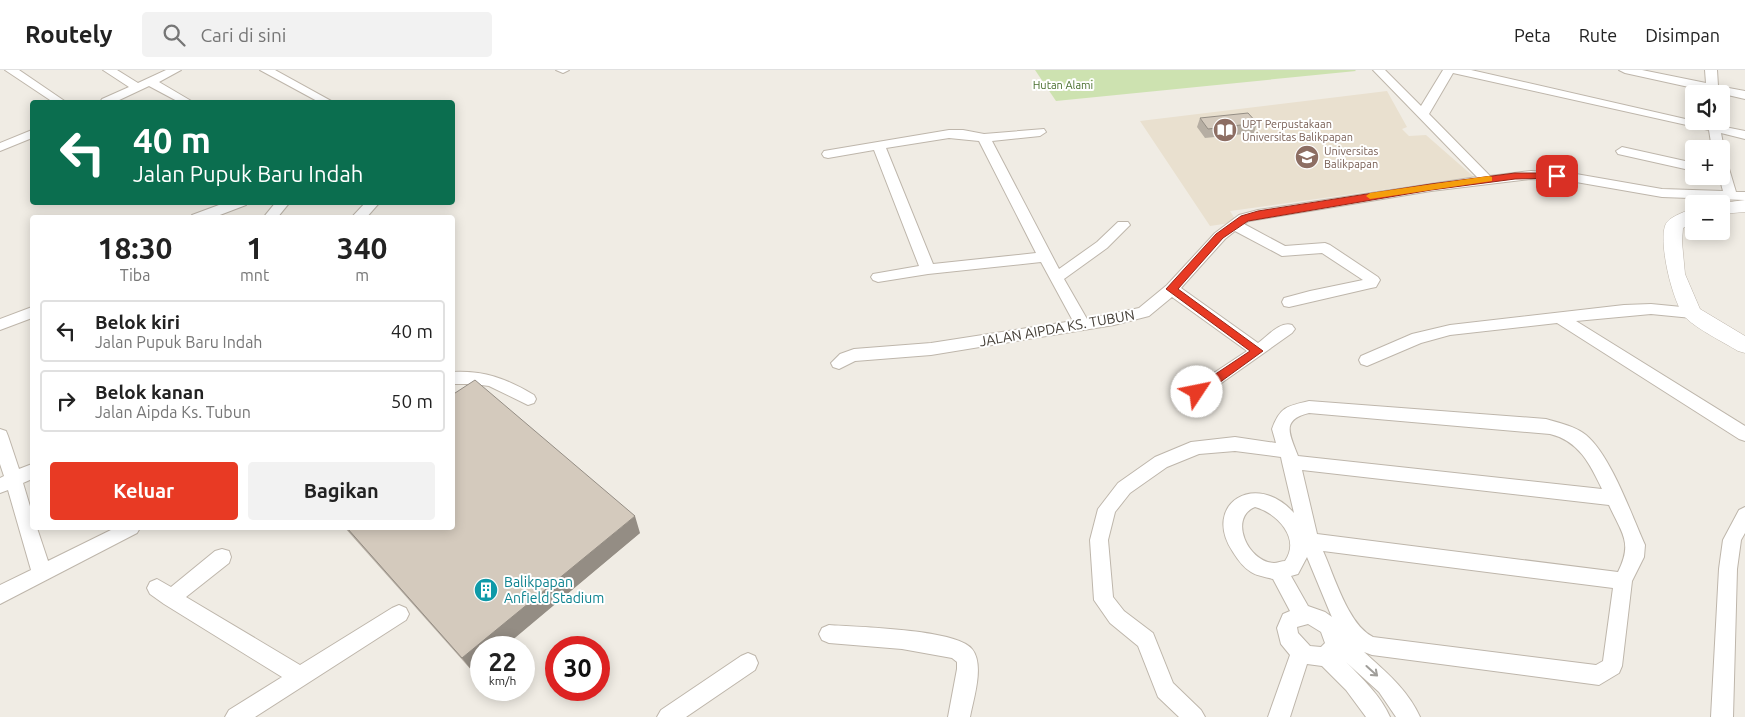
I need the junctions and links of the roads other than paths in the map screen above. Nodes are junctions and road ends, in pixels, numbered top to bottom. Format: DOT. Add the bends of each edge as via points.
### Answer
graph roads {
  1 [pos="11,70"];
  2 [pos="109,70"];
  3 [pos="175,70"];
  4 [pos="266,70"];
  5 [pos="1379,70"];
  6 [pos="1449,70"];
  7 [pos="1456,70"];
  8 [pos="1625,70"];
  9 [pos="1712,70"];
  10 [pos="150,82"];
  11 [pos="1689,85"];
  12 [pos="1713,85"];
  13 [pos="137,87"];
  14 [pos="1730,93"];
  15 [pos="1745,95"];
  16 [pos="57,100"];
  17 [pos="110,100"];
  18 [pos="183,100"];
  19 [pos="323,100"];
  20 [pos="1423,113"];
  21 [pos="1685,119"];
  22 [pos="1729,130"];
  23 [pos="1040,132"];
  24 [pos="30,135"];
  25 [pos="1745,135"];
  26 [pos="984,138"];
  27 [pos="878,145"];
  28 [pos="0,147"];
  29 [pos="1622,151"];
  30 [pos="828,154"];
  31 [pos="1685,165"];
  32 [pos="1486,179"];
  33 [pos="1727,185"];
  34 [pos="1745,196"];
  35 [pos="1732,203"];
  36 [pos="233,205"];
  37 [pos="281,205"];
  38 [pos="371,205"];
  39 [pos="205,215"];
  40 [pos="272,215"];
  41 [pos="360,215"];
  42 [pos="1685,219"];
  43 [pos="1123,225"];
  44 [pos="1234,226"];
  45 [pos="1045,257"];
  46 [pos="928,269"];
  47 [pos="878,277"];
  48 [pos="1056,278"];
  49 [pos="1172,289"];
  50 [pos="1289,302"];
  51 [pos="30,313"];
  52 [pos="1692,313"];
  53 [pos="1560,318"];
  54 [pos="1082,324"];
  55 [pos="0,325"];
  56 [pos="1287,329"];
  57 [pos="1745,346"];
  58 [pos="1258,351"];
  59 [pos="1367,360"];
  60 [pos="839,363"];
  61 [pos="455,378"];
  62 [pos="1197,392"];
  63 [pos="528,398"];
  64 [pos="1745,434"];
  65 [pos="0,436"];
  66 [pos="1289,457"];
  67 [pos="30,472"];
  68 [pos="7,483"];
  69 [pos="1614,498"];
  70 [pos="1745,515"];
  71 [pos="127,530"];
  72 [pos="1310,541"];
  73 [pos="222,557"];
  74 [pos="1279,572"];
  75 [pos="42,574"];
  76 [pos="1623,580"];
  77 [pos="0,595"];
  78 [pos="399,614"];
  79 [pos="1302,614"];
  80 [pos="829,634"];
  81 [pos="1330,647"];
  82 [pos="1301,652"];
  83 [pos="748,663"];
  84 [pos="302,677"];
  85 [pos="236,717"];
  86 [pos="668,717"];
  87 [pos="959,717"];
  88 [pos="1194,717"];
  89 [pos="1278,717"];
  90 [pos="1379,717"];
  91 [pos="1409,717"];
  92 [pos="1722,717"];
  1 -- 16 [label="street"];
  2 -- 13 [label="street"];
  3 -- 10 [label="street"];
  4 -- 19 [label="street"];
  5 -- 20 [label="street"];
  6 -- 20 [label="street"];
  7 -- 21 [label="street"];
  8 -- 11 [label="street"];
  9 -- 12 [label="street"];
  10 -- 13 [label="street"];
  10 -- 18 [label="street"];
  13 -- 17 [label="street"];
  14 -- 15 [label="street"];
  20 -- 32 [label="street"];
  22 -- 25 [label="street"];
  23 -- 26 [label="street"];
  24 -- 28 [label="street"];
  26 -- 27 [label="street" via="949,134"];
  26 -- 45 [label="street"];
  27 -- 30 [label="street"];
  27 -- 46 [label="street"];
  29 -- 31 [label="street"];
  32 -- 35 [label="street, JALAN AIPDA KS. TUBUN" via="1557,176"];
  32 -- 44 [label="street, JALAN AIPDA KS. TUBUN" via="1258,214 1244,218"];
  33 -- 35 [label="street"];
  34 -- 35 [label="street, JALAN AIPDA KS. TUBUN"];
  36 -- 39 [label="street"];
  37 -- 40 [label="street"];
  38 -- 41 [label="street"];
  42 -- 52 [label="street" via="1674,225 1676,274"];
  43 -- 48 [label="street" via="1102,246"];
  44 -- 49 [label="street, JALAN AIPDA KS. TUBUN" via="1220,236"];
  44 -- 50 [label="street" via="1282,251 1325,248 1373,280"];
  45 -- 46 [label="street"];
  45 -- 48 [label="street"];
  46 -- 47 [label="street"];
  48 -- 54 [label="street"];
  49 -- 54 [label="street, JALAN AIPDA KS. TUBUN" via="1144,312"];
  49 -- 58 [label="street"];
  51 -- 55 [label="street"];
  52 -- 53 [label="street" via="1624,310"];
  52 -- 57 [label="street"];
  53 -- 59 [label="street" via="1450,330 1417,338"];
  53 -- 64 [label="street"];
  54 -- 60 [label="street, JALAN AIPDA KS. TUBUN" via="931,349 854,355"];
  56 -- 58 [label="street"];
  58 -- 62 [label="street"];
  61 -- 63 [label="street" via="474,376 499,382"];
  65 -- 68 [label="street"];
  66 -- 69 [label="street"];
  66 -- 69 [label="street" via="1280,429 1284,418 1309,407 1546,426 1580,440 1594,456"];
  66 -- 72 [label="street"];
  66 -- 88 [label="street" via="1235,444 1197,447 1161,462 1124,488 1107,508 1099,540 1104,600 1117,617 1146,640 1165,690"];
  67 -- 68 [label="street"];
  68 -- 75 [label="street"];
  69 -- 76 [label="street" via="1636,545 1635,557"];
  70 -- 92 [label="street" via="1732,540 1728,569"];
  71 -- 75 [label="street"];
  72 -- 76 [label="street"];
  72 -- 76 [label="street" via="1341,614 1354,635 1372,646 1590,674 1599,675 1612,666"];
  73 -- 84 [label="street" via="164,593"];
  74 -- 79 [label="street"];
  75 -- 77 [label="street"];
  78 -- 84 [label="street"];
  79 -- 81 [label="street" via="1320,619 1333,632"];
  79 -- 82 [label="street" via="1287,624 1289,639"];
  80 -- 87 [label="street" via="926,642 961,652 967,666"];
  81 -- 82 [label="street" via="1309,656"];
  81 -- 90 [label="street"];
  81 -- 91 [label="street, one-way" via="1386,685"];
  82 -- 89 [label="street"];
  83 -- 86 [label="street"];
  84 -- 85 [label="street"];
}
